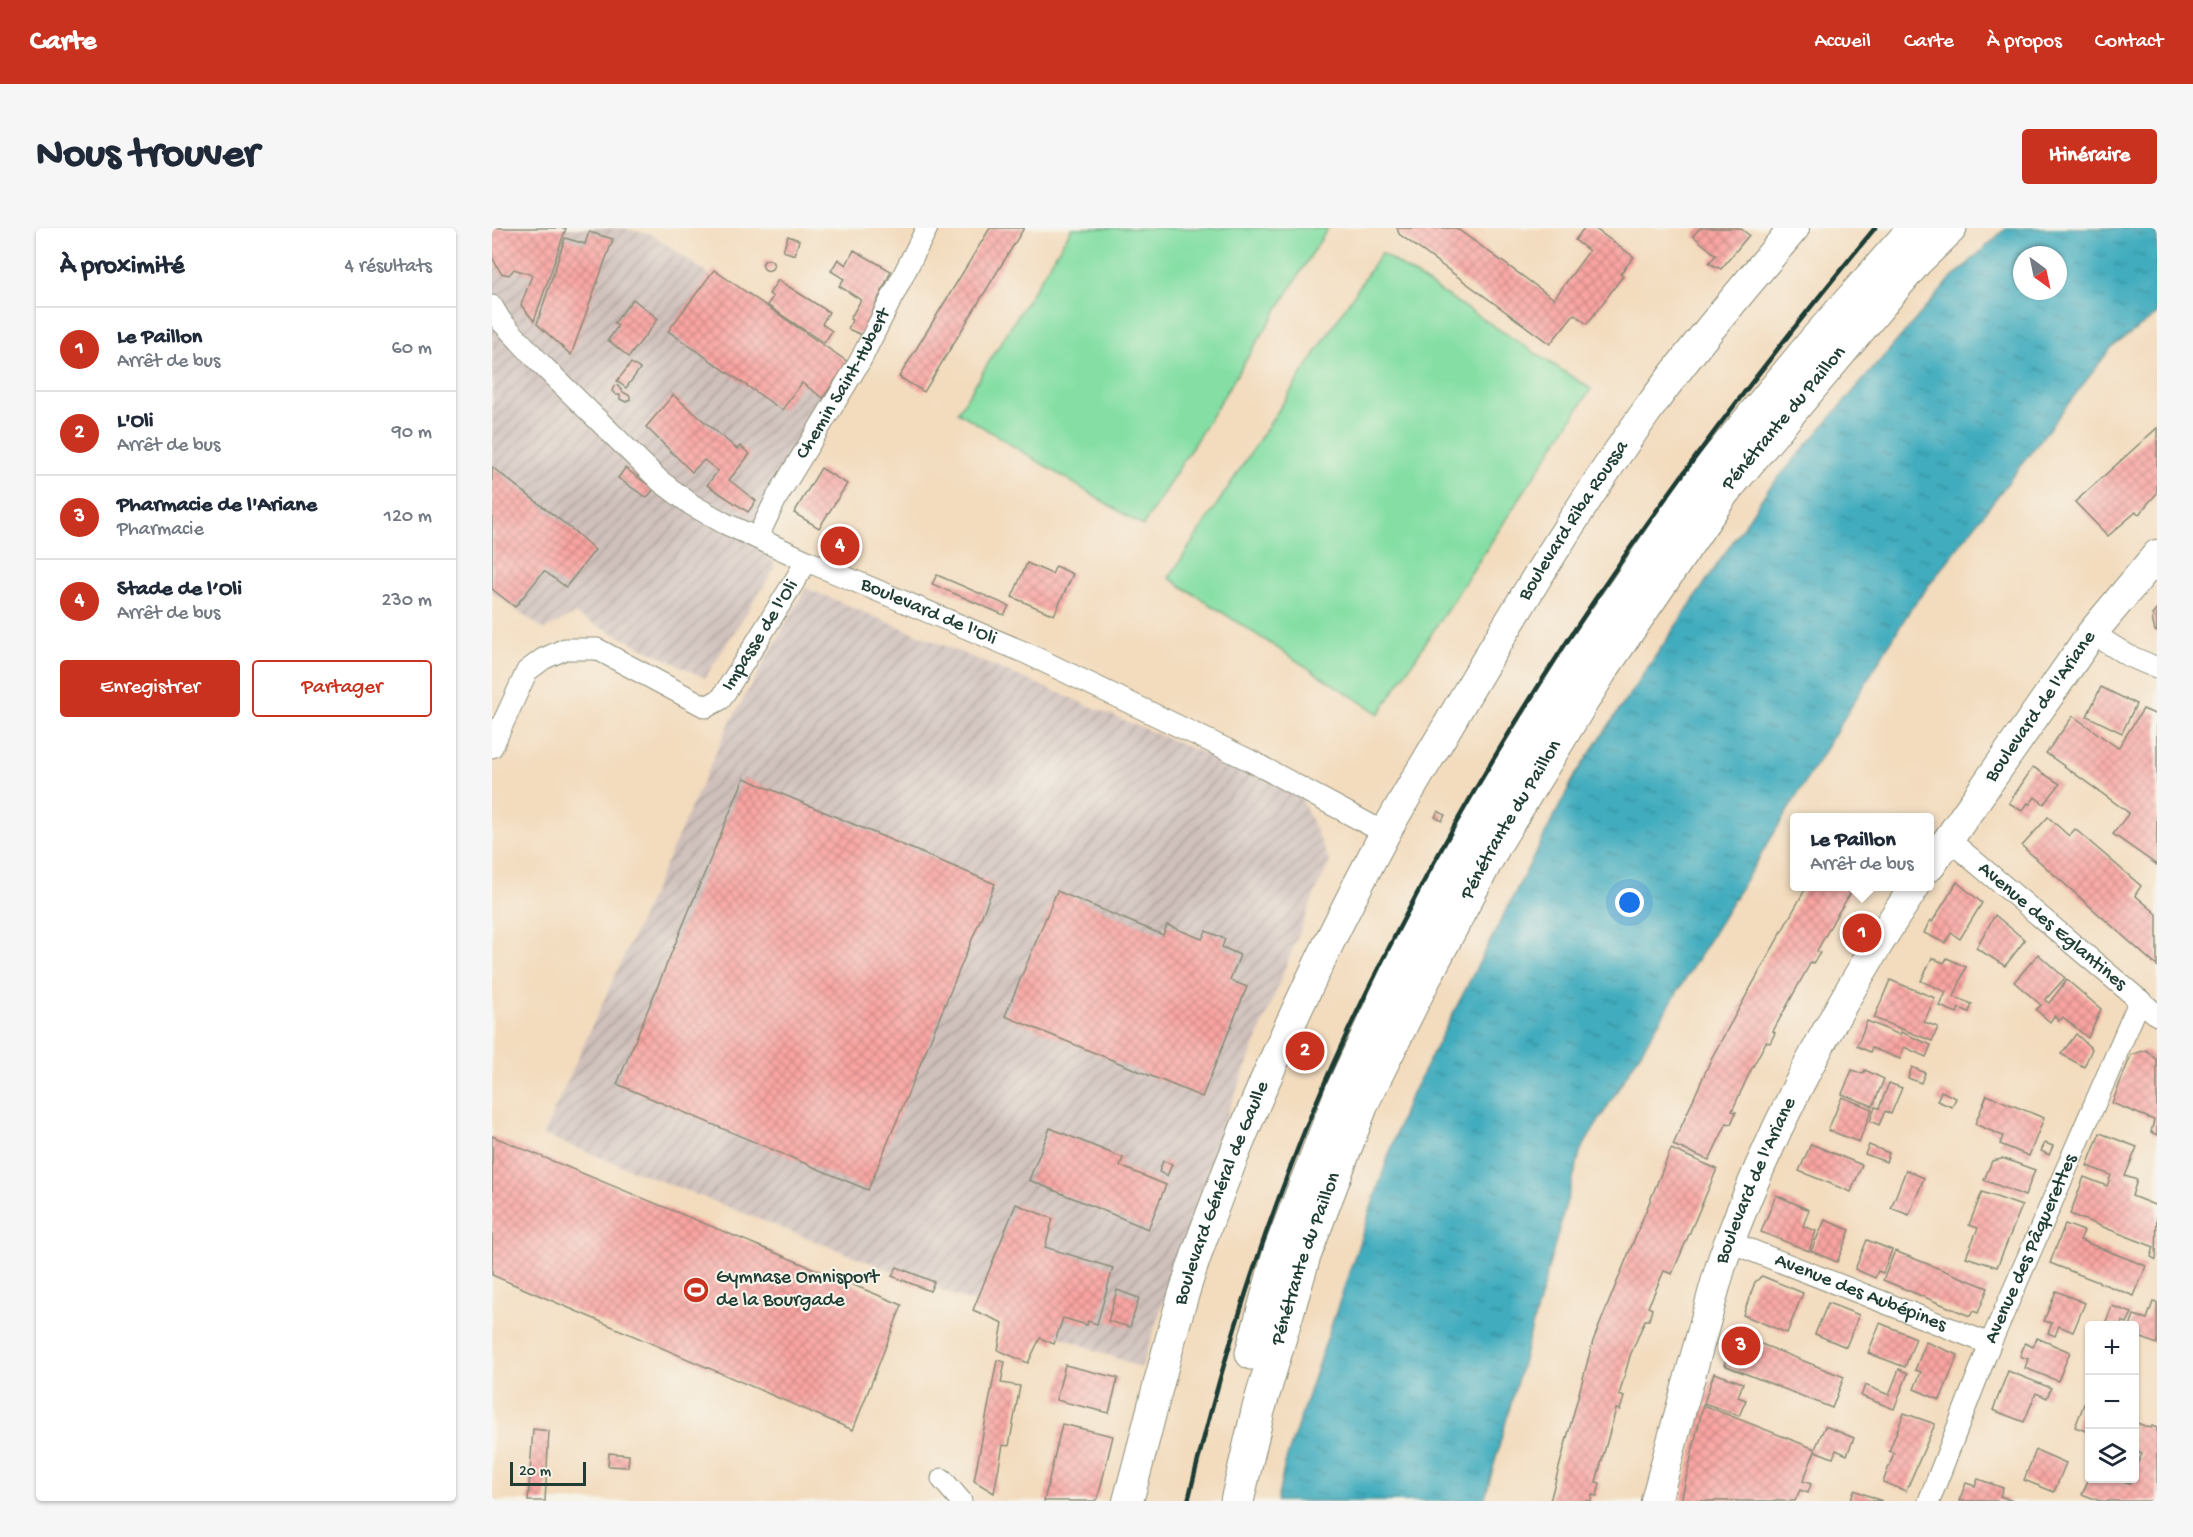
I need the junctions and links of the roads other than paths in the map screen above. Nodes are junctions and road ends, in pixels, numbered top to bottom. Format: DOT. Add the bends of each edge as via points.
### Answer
graph roads {
  1 [pos="927,228"];
  2 [pos="1794,228"];
  3 [pos="1915,228"];
  4 [pos="1950,228"];
  5 [pos="492,306"];
  6 [pos="757,538"];
  7 [pos="2157,555"];
  8 [pos="807,561"];
  9 [pos="2092,633"];
  10 [pos="2157,668"];
  11 [pos="492,747"];
  12 [pos="1385,833"];
  13 [pos="1948,839"];
  14 [pos="1934,859"];
  15 [pos="1913,891"];
  16 [pos="2140,1000"];
  17 [pos="2157,1015"];
  18 [pos="1730,1242"];
  19 [pos="1990,1344"];
  20 [pos="942,1479"];
  21 [pos="962,1501"];
  22 [pos="1128,1501"];
  23 [pos="1213,1501"];
  24 [pos="1237,1501"];
  25 [pos="1656,1501"];
  26 [pos="1929,1501"];
  1 -- 6 [label="street, Chemin Saint-Hubert" via="860,361 777,497"];
  2 -- 12 [label="street, Boulevard Riba Roussa" via="1644,414 1502,634"];
  3 -- 23 [label="main road, Pénétrante du Paillon" via="1702,478 1581,654 1471,830 1405,956 1342,1091 1280,1251"];
  4 -- 24 [label="main road, Pénétrante du Paillon" via="1916,261 1723,492 1602,667 1495,844 1359,1112 1304,1256 1258,1411"];
  5 -- 6 [label="street, Boulevard de l'Oli" via="542,365 660,481 692,505"];
  6 -- 8 [label="street, Boulevard de l'Oli"];
  7 -- 9 [label="street, Boulevard de l'Ariane"];
  8 -- 11 [label="street, Impasse de l'Oli" via="721,699 706,707 597,649 565,648 527,671"];
  8 -- 12 [label="street, Boulevard de l'Oli" via="1026,653 1249,759"];
  9 -- 10 [label="street"];
  9 -- 13 [label="street, Boulevard de l'Ariane"];
  12 -- 22 [label="street, Boulevard Général de Gaulle" via="1323,953 1244,1129 1204,1232"];
  13 -- 14 [label="street, Boulevard de l'Ariane"];
  13 -- 16 [label="street, Avenue des Eglantines"];
  15 -- 18 [label="street, Boulevard de l'Ariane" via="1853,984 1801,1077"];
  16 -- 17 [label="street, Avenue des Eglantines"];
  16 -- 19 [label="street, Avenue des Pâquerettes"];
  18 -- 19 [label="street, Avenue des Aubépines"];
  18 -- 25 [label="street, Boulevard de l'Ariane"];
  19 -- 26 [label="street, Avenue des Pâquerettes"];
  20 -- 21 [label="street"];
}
